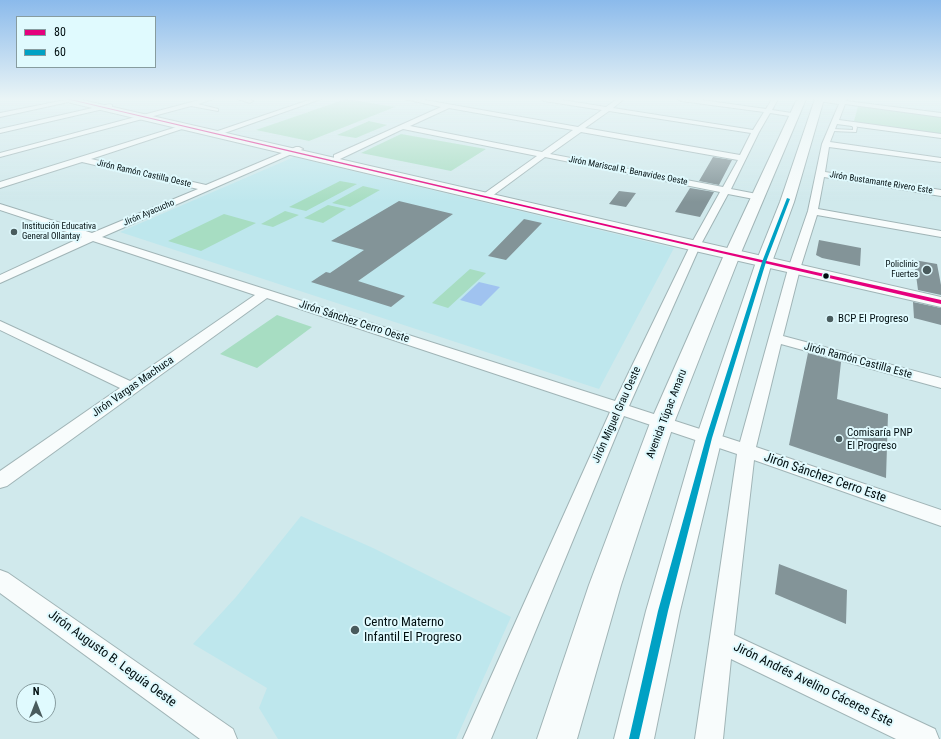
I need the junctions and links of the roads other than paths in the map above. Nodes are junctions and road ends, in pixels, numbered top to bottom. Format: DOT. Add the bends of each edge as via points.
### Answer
graph roads {
  1 [pos="78,133"];
  2 [pos="160,133"];
  3 [pos="223,133"];
  4 [pos="389,133"];
  5 [pos="437,133"];
  6 [pos="561,133"];
  7 [pos="574,133"];
  8 [pos="605,133"];
  9 [pos="754,133"];
  10 [pos="788,133"];
  11 [pos="808,133"];
  12 [pos="831,133"];
  13 [pos="922,133"];
  14 [pos="941,136"];
  15 [pos="826,144"];
  16 [pos="0,150"];
  17 [pos="295,150"];
  18 [pos="9,152"];
  19 [pos="534,152"];
  20 [pos="96,154"];
  21 [pos="545,154"];
  22 [pos="0,155"];
  23 [pos="337,157"];
  24 [pos="743,158"];
  25 [pos="81,159"];
  26 [pos="521,160"];
  27 [pos="941,160"];
  28 [pos="821,174"];
  29 [pos="220,182"];
  30 [pos="0,185"];
  31 [pos="206,188"];
  32 [pos="724,190"];
  33 [pos="481,193"];
  34 [pos="941,193"];
  35 [pos="759,197"];
  36 [pos="0,206"];
  37 [pos="813,211"];
  38 [pos="941,234"];
  39 [pos="92,237"];
  40 [pos="697,243"];
  41 [pos="734,251"];
  42 [pos="765,258"];
  43 [pos="795,265"];
  44 [pos="0,279"];
  45 [pos="941,292"];
  46 [pos="266,293"];
  47 [pos="941,302"];
  48 [pos="0,325"];
  49 [pos="776,338"];
  50 [pos="941,383"];
  51 [pos="132,388"];
  52 [pos="619,409"];
  53 [pos="662,423"];
  54 [pos="709,438"];
  55 [pos="746,451"];
  56 [pos="0,481"];
  57 [pos="941,518"];
  58 [pos="3,588"];
  59 [pos="722,642"];
  60 [pos="223,739"];
  61 [pos="477,739"];
  62 [pos="557,739"];
  63 [pos="634,739"];
  64 [pos="709,739"];
  65 [pos="925,739"];
  1 -- 18 [label="street"];
  2 -- 20 [label="street"];
  3 -- 17 [label="main road"];
  4 -- 23 [label="street"];
  5 -- 19 [label="street, Jirón Mariscal R. Benavides Oeste"];
  6 -- 19 [label="street"];
  7 -- 21 [label="street"];
  8 -- 24 [label="street"];
  9 -- 24 [label="street, Jirón Miguel Grau Oeste"];
  10 -- 35 [label="highway, Avenida Túpac Amaru"];
  11 -- 42 [label="highway" via="787,202"];
  12 -- 15 [label="street"];
  13 -- 14 [label="street"];
  15 -- 27 [label="street"];
  15 -- 28 [label="street"];
  16 -- 18 [label="street"];
  17 -- 23 [label="main road"];
  17 -- 29 [label="street, Jirón Ayacucho"];
  17 -- 33 [label="main road"];
  18 -- 22 [label="street"];
  19 -- 21 [label="street, Jirón Mariscal R. Benavides Oeste"];
  19 -- 26 [label="street"];
  20 -- 25 [label="street"];
  20 -- 29 [label="street, Jirón Ramón Castilla Oeste"];
  21 -- 32 [label="street, Jirón Mariscal R. Benavides Oeste"];
  21 -- 33 [label="street"];
  23 -- 33 [label="main road"];
  24 -- 32 [label="street, Jirón Miguel Grau Oeste"];
  25 -- 30 [label="street"];
  25 -- 31 [label="street, Jirón Ramón Castilla Oeste"];
  28 -- 34 [label="street, Jirón Bustamante Rivero Este"];
  28 -- 37 [label="street"];
  29 -- 31 [label="street, Jirón Ayacucho"];
  31 -- 39 [label="street, Jirón Ayacucho"];
  32 -- 35 [label="street, Jirón Mariscal R. Benavides Oeste"];
  32 -- 40 [label="street, Jirón Miguel Grau Oeste"];
  33 -- 40 [label="main road"];
  35 -- 41 [label="highway, Avenida Túpac Amaru"];
  36 -- 39 [label="street, Jirón Sánchez Cerro Oeste"];
  37 -- 38 [label="street"];
  37 -- 43 [label="street"];
  39 -- 44 [label="street, Jirón Ayacucho"];
  39 -- 46 [label="street, Jirón Sánchez Cerro Oeste"];
  40 -- 41 [label="main road"];
  40 -- 52 [label="street, Jirón Miguel Grau Oeste"];
  41 -- 42 [label="main road"];
  41 -- 53 [label="highway, Avenida Túpac Amaru"];
  42 -- 43 [label="main road"];
  42 -- 54 [label="highway"];
  43 -- 45 [label="main road"];
  43 -- 47 [label="main road"];
  43 -- 49 [label="street"];
  46 -- 51 [label="street, Jirón Vargas Machuca"];
  46 -- 52 [label="street, Jirón Sánchez Cerro Oeste"];
  48 -- 51 [label="street"];
  49 -- 50 [label="street, Jirón Ramón Castilla Este"];
  49 -- 55 [label="street"];
  51 -- 56 [label="street, Jirón Vargas Machuca"];
  52 -- 53 [label="street, Jirón Sánchez Cerro Oeste"];
  52 -- 61 [label="street, Jirón Miguel Grau Oeste"];
  53 -- 54 [label="street, Jirón Sánchez Cerro Oeste"];
  53 -- 62 [label="highway, Avenida Túpac Amaru" via="605,585"];
  54 -- 55 [label="street, Jirón Sánchez Cerro Este"];
  54 -- 63 [label="highway" via="663,611"];
  55 -- 57 [label="street, Jirón Sánchez Cerro Este"];
  55 -- 59 [label="street"];
  58 -- 60 [label="street, Jirón Augusto B. Leguía Oeste"];
  59 -- 64 [label="street"];
  59 -- 65 [label="street, Jirón Andrés Avelino Cáceres Este"];
}
